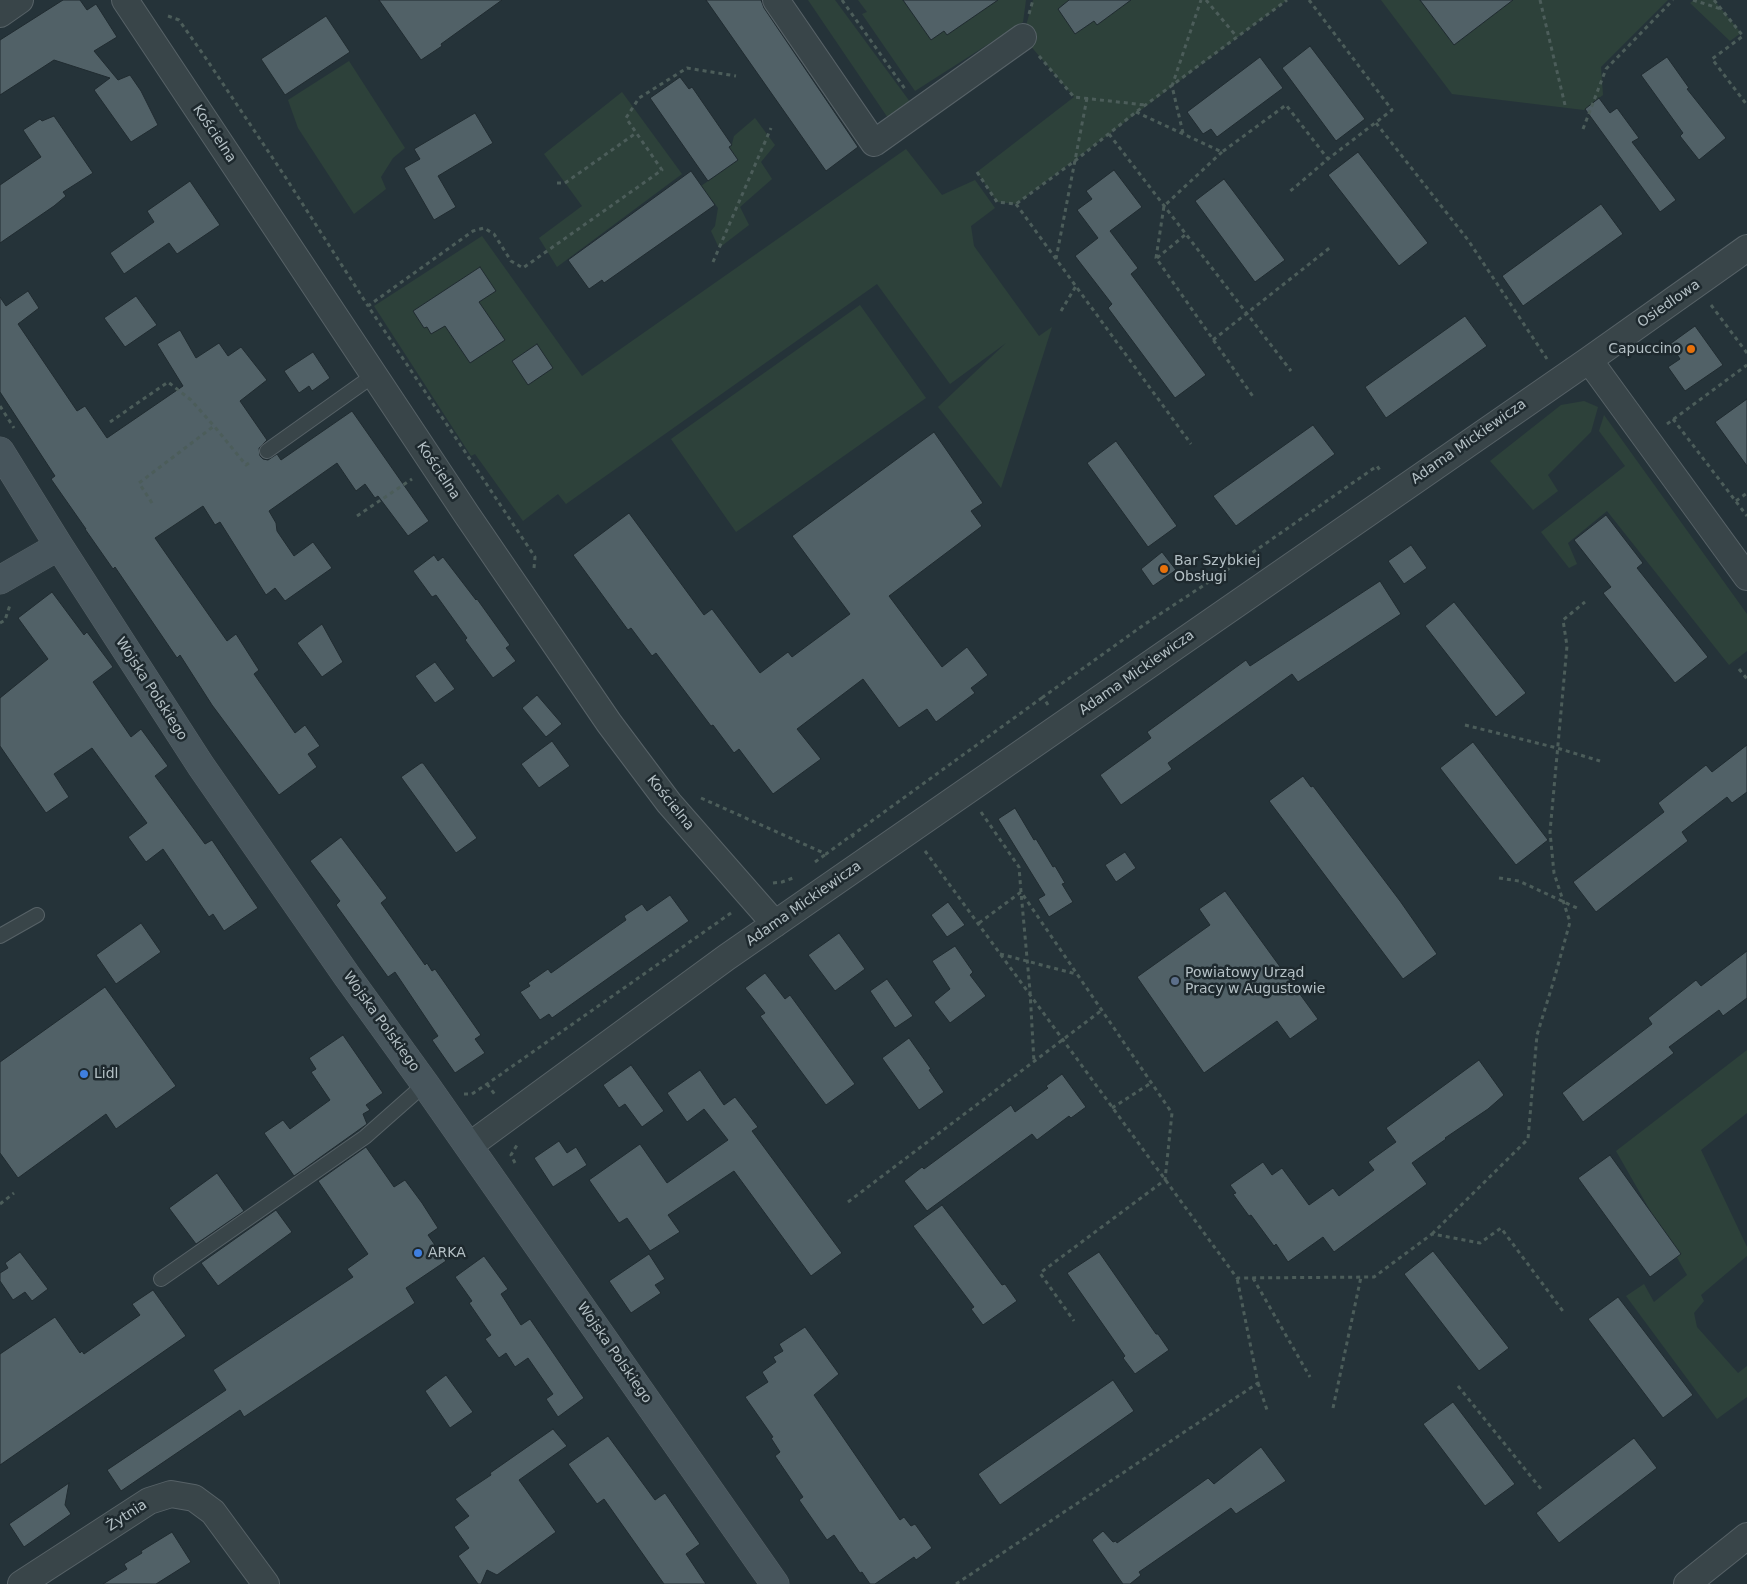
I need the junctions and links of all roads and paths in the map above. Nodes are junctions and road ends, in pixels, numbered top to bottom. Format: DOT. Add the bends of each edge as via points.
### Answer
graph roads {
  1 [pos="20,0"];
  2 [pos="125,0"];
  3 [pos="776,0"];
  4 [pos="842,0"];
  5 [pos="1201,0"];
  6 [pos="1206,0"];
  7 [pos="1287,0"];
  8 [pos="1309,0"];
  9 [pos="1540,0"];
  10 [pos="1673,0"];
  11 [pos="1693,0"];
  12 [pos="1714,0"];
  13 [pos="1722,9"];
  14 [pos="0,14"];
  15 [pos="162,14"];
  16 [pos="1023,37"];
  17 [pos="1237,37"];
  18 [pos="736,76"];
  19 [pos="1172,86"];
  20 [pos="1087,98"];
  21 [pos="1145,105"];
  22 [pos="1565,105"];
  23 [pos="1747,105"];
  24 [pos="920,111"];
  25 [pos="1136,112"];
  26 [pos="1376,123"];
  27 [pos="771,128"];
  28 [pos="1583,129"];
  29 [pos="636,133"];
  30 [pos="1109,134"];
  31 [pos="1183,134"];
  32 [pos="1222,152"];
  33 [pos="1328,159"];
  34 [pos="1076,160"];
  35 [pos="977,172"];
  36 [pos="557,183"];
  37 [pos="1288,193"];
  38 [pos="1016,204"];
  39 [pos="1164,206"];
  40 [pos="1185,235"];
  41 [pos="1332,246"];
  42 [pos="1747,248"];
  43 [pos="1156,258"];
  44 [pos="1056,259"];
  45 [pos="713,262"];
  46 [pos="1696,285"];
  47 [pos="1076,286"];
  48 [pos="368,306"];
  49 [pos="1061,311"];
  50 [pos="1247,314"];
  51 [pos="1214,340"];
  52 [pos="1747,353"];
  53 [pos="1589,360"];
  54 [pos="1551,365"];
  55 [pos="1747,365"];
  56 [pos="1291,371"];
  57 [pos="374,375"];
  58 [pos="1254,398"];
  59 [pos="0,406"];
  60 [pos="1673,419"];
  61 [pos="110,422"];
  62 [pos="214,426"];
  63 [pos="1646,439"];
  64 [pos="8,441"];
  65 [pos="1191,444"];
  66 [pos="267,451"];
  67 [pos="434,464"];
  68 [pos="1747,493"];
  69 [pos="1736,502"];
  70 [pos="152,503"];
  71 [pos="357,516"];
  72 [pos="1747,516"];
  73 [pos="59,546"];
  74 [pos="536,573"];
  75 [pos="1747,577"];
  76 [pos="0,580"];
  77 [pos="1585,602"];
  78 [pos="1739,669"];
  79 [pos="1747,679"];
  80 [pos="1043,697"];
  81 [pos="1465,725"];
  82 [pos="1557,748"];
  83 [pos="1600,761"];
  84 [pos="966,792"];
  85 [pos="694,795"];
  86 [pos="910,831"];
  87 [pos="852,835"];
  88 [pos="826,854"];
  89 [pos="870,857"];
  90 [pos="810,866"];
  91 [pos="794,878"];
  92 [pos="1499,878"];
  93 [pos="1021,892"];
  94 [pos="748,895"];
  95 [pos="1563,902"];
  96 [pos="1579,909"];
  97 [pos="37,915"];
  98 [pos="775,924"];
  99 [pos="978,924"];
  100 [pos="0,936"];
  101 [pos="1000,954"];
  102 [pos="1027,961"];
  103 [pos="1077,974"];
  104 [pos="1030,993"];
  105 [pos="1102,1010"];
  106 [pos="1062,1039"];
  107 [pos="1034,1062"];
  108 [pos="1151,1083"];
  109 [pos="425,1084"];
  110 [pos="462,1094"];
  111 [pos="1112,1108"];
  112 [pos="469,1146"];
  113 [pos="1165,1180"];
  114 [pos="14,1193"];
  115 [pos="848,1202"];
  116 [pos="0,1204"];
  117 [pos="1432,1234"];
  118 [pos="1361,1277"];
  119 [pos="1237,1278"];
  120 [pos="1252,1278"];
  121 [pos="161,1279"];
  122 [pos="1565,1314"];
  123 [pos="1074,1321"];
  124 [pos="1310,1377"];
  125 [pos="1258,1383"];
  126 [pos="1458,1386"];
  127 [pos="1333,1408"];
  128 [pos="1267,1410"];
  129 [pos="1541,1489"];
  130 [pos="1747,1536"];
  131 [pos="0,1577"];
  132 [pos="6,1584"];
  133 [pos="21,1584"];
  134 [pos="266,1584"];
  135 [pos="775,1584"];
  136 [pos="956,1584"];
  137 [pos="1687,1584"];
  1 -- 14 [label="street"];
  2 -- 57 [label="street, Kościelna"];
  3 -- 24 [label="street" via="874,143"];
  4 -- 24 [label="path"];
  5 -- 19 [label="path"];
  6 -- 17 [label="path"];
  7 -- 17 [label="path"];
  8 -- 26 [label="path" via="1392,110"];
  9 -- 22 [label="path"];
  10 -- 28 [label="path" via="1606,69"];
  11 -- 13 [label="path"];
  12 -- 13 [label="path"];
  13 -- 23 [label="path" via="1743,36 1712,59"];
  15 -- 48 [label="path" via="179,20"];
  16 -- 20 [label="path" via="1074,96"];
  16 -- 24 [label="street"];
  17 -- 19 [label="path"];
  18 -- 29 [label="path" via="687,68 639,98 626,118"];
  19 -- 21 [label="path"];
  19 -- 31 [label="path"];
  20 -- 21 [label="path"];
  20 -- 34 [label="path"];
  21 -- 25 [label="path"];
  25 -- 30 [label="path"];
  25 -- 31 [label="path"];
  26 -- 33 [label="path"];
  26 -- 54 [label="path" via="1468,240"];
  27 -- 45 [label="path"];
  29 -- 36 [label="path" via="565,183"];
  29 -- 48 [label="path" via="662,170 522,268 511,261 494,234 484,228 473,232"];
  30 -- 34 [label="path"];
  30 -- 39 [label="path"];
  31 -- 32 [label="path"];
  32 -- 33 [label="path" via="1286,105"];
  32 -- 39 [label="path"];
  33 -- 37 [label="path"];
  34 -- 38 [label="path"];
  34 -- 44 [label="path"];
  35 -- 38 [label="path" via="998,202"];
  38 -- 44 [label="path"];
  39 -- 40 [label="path"];
  39 -- 43 [label="path"];
  40 -- 43 [label="path"];
  40 -- 50 [label="path"];
  41 -- 50 [label="path"];
  42 -- 46 [label="street, Osiedlowa"];
  43 -- 51 [label="path"];
  44 -- 47 [label="path"];
  46 -- 52 [label="path"];
  46 -- 53 [label="street, Osiedlowa"];
  47 -- 49 [label="path"];
  47 -- 65 [label="path"];
  48 -- 74 [label="path" via="535,557"];
  50 -- 51 [label="path"];
  50 -- 56 [label="path"];
  51 -- 58 [label="path"];
  53 -- 63 [label="street"];
  53 -- 84 [label="street, Adama Mickiewicza"];
  55 -- 60 [label="path"];
  57 -- 66 [label="lane"];
  57 -- 67 [label="street, Kościelna"];
  59 -- 64 [label="path"];
  60 -- 63 [label="path"];
  60 -- 69 [label="path"];
  61 -- 62 [label="path" via="168,382 191,400"];
  62 -- 66 [label="path" via="246,465"];
  62 -- 70 [label="path" via="139,483"];
  63 -- 75 [label="street"];
  64 -- 73 [label="street, Wojska Polskiego"];
  67 -- 71 [label="path"];
  67 -- 94 [label="street, Kościelna" via="609,723 669,803"];
  68 -- 69 [label="path"];
  69 -- 72 [label="path"];
  73 -- 76 [label="street"];
  73 -- 109 [label="street, Wojska Polskiego" via="201,766"];
  77 -- 82 [label="path" via="1563,620 1567,646"];
  78 -- 79 [label="path"];
  80 -- 87 [label="path"];
  81 -- 82 [label="path"];
  82 -- 83 [label="path"];
  82 -- 95 [label="path" via="1550,832 1554,873"];
  84 -- 86 [label="street, Adama Mickiewicza"];
  84 -- 93 [label="path" via="1019,867"];
  85 -- 88 [label="path"];
  86 -- 89 [label="street, Adama Mickiewicza"];
  86 -- 99 [label="path"];
  87 -- 88 [label="path"];
  87 -- 89 [label="path"];
  88 -- 90 [label="path"];
  89 -- 98 [label="street, Adama Mickiewicza"];
  91 -- 94 [label="path" via="772,883 766,880"];
  92 -- 95 [label="path" via="1519,881"];
  93 -- 99 [label="path"];
  93 -- 102 [label="path"];
  93 -- 103 [label="path"];
  94 -- 98 [label="street, Kościelna"];
  94 -- 110 [label="path" via="732,908 733,912 536,1050 472,1094"];
  95 -- 96 [label="path"];
  95 -- 117 [label="path" via="1570,922 1537,1035 1528,1139"];
  97 -- 100 [label="lane"];
  98 -- 112 [label="street, Adama Mickiewicza"];
  99 -- 101 [label="path"];
  101 -- 102 [label="path"];
  101 -- 104 [label="path"];
  102 -- 103 [label="path"];
  102 -- 104 [label="path"];
  103 -- 105 [label="path"];
  104 -- 106 [label="path"];
  104 -- 107 [label="path"];
  105 -- 106 [label="path"];
  105 -- 108 [label="path"];
  106 -- 107 [label="path"];
  106 -- 111 [label="path"];
  107 -- 115 [label="path"];
  108 -- 111 [label="path"];
  108 -- 113 [label="path" via="1172,1113"];
  109 -- 112 [label="street, Wojska Polskiego"];
  109 -- 121 [label="lane" via="365,1136"];
  111 -- 113 [label="path"];
  112 -- 135 [label="street, Wojska Polskiego"];
  113 -- 119 [label="path"];
  113 -- 123 [label="path" via="1040,1273"];
  114 -- 116 [label="path"];
  117 -- 118 [label="path" via="1374,1277"];
  117 -- 122 [label="path" via="1480,1243 1501,1228"];
  118 -- 120 [label="path"];
  118 -- 127 [label="path"];
  119 -- 120 [label="path"];
  119 -- 125 [label="path"];
  120 -- 124 [label="path"];
  125 -- 128 [label="path"];
  125 -- 136 [label="path"];
  126 -- 129 [label="path"];
  130 -- 137 [label="street"];
  131 -- 132 [label="street"];
  133 -- 134 [label="street, Żytnia" via="149,1501 171,1494 194,1498 213,1512"];
}
